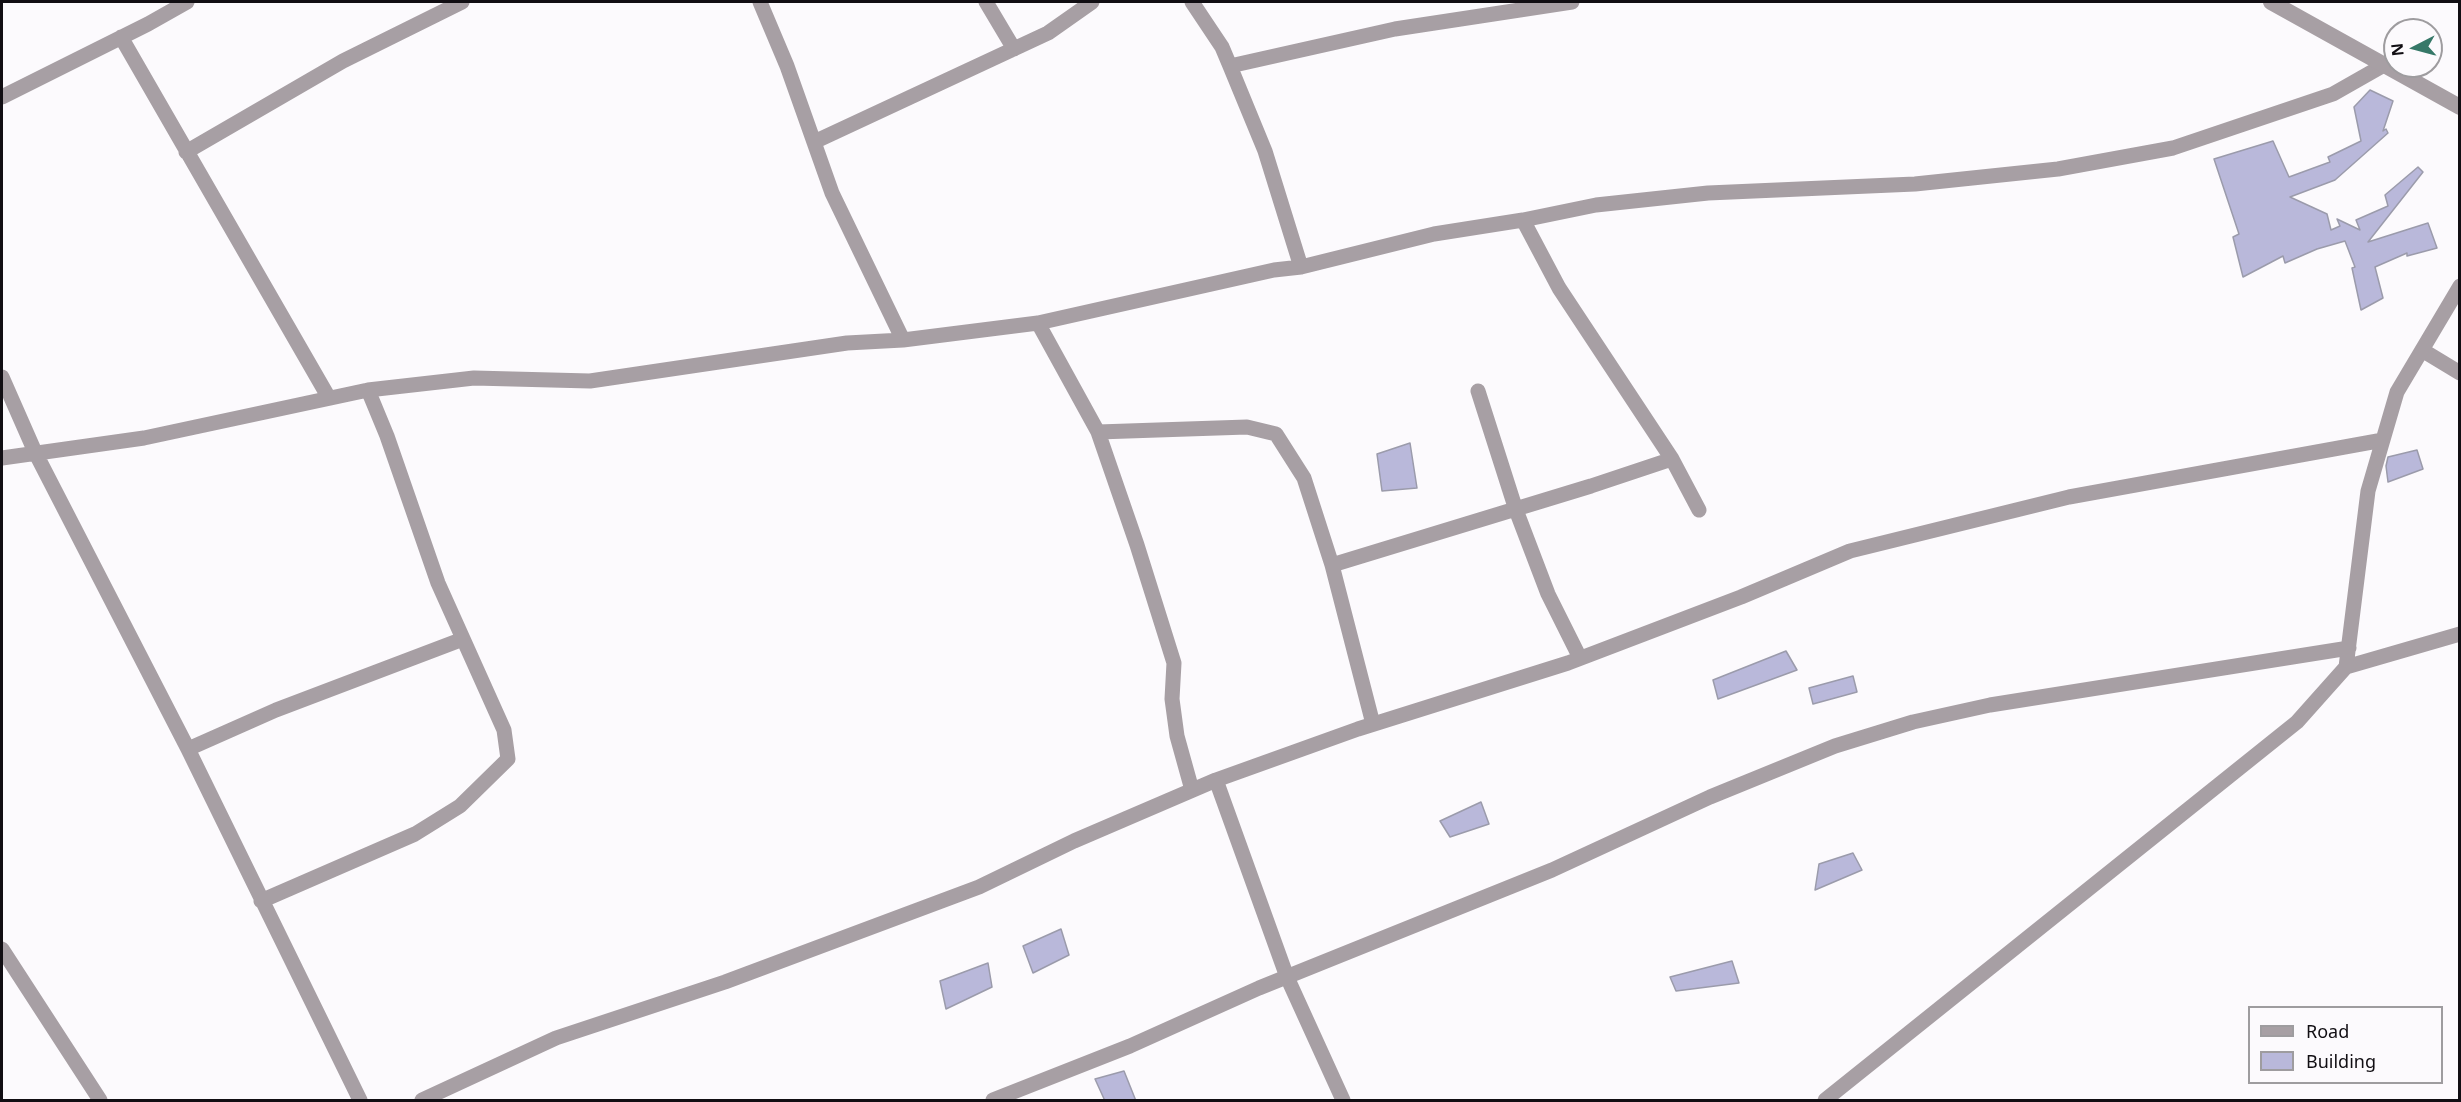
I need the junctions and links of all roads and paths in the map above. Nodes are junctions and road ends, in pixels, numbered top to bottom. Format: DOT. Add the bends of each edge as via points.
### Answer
graph roads {
  1 [pos="187,2"];
  2 [pos="462,2"];
  3 [pos="760,2"];
  4 [pos="986,2"];
  5 [pos="1092,2"];
  6 [pos="1192,2"];
  7 [pos="1572,2"];
  8 [pos="2271,2"];
  9 [pos="121,37"];
  10 [pos="1014,49"];
  11 [pos="2383,64"];
  12 [pos="1230,66"];
  13 [pos="2383,66"];
  14 [pos="2407,78"];
  15 [pos="2,97"];
  16 [pos="2460,108"];
  17 [pos="814,142"];
  18 [pos="186,152"];
  19 [pos="1523,220"];
  20 [pos="1301,267"];
  21 [pos="2460,286"];
  22 [pos="1038,323"];
  23 [pos="903,340"];
  24 [pos="2422,350"];
  25 [pos="2460,373"];
  26 [pos="2,377"];
  27 [pos="368,390"];
  28 [pos="1478,391"];
  29 [pos="329,398"];
  30 [pos="1098,432"];
  31 [pos="2383,440"];
  32 [pos="35,452"];
  33 [pos="2,458"];
  34 [pos="1672,459"];
  35 [pos="1516,510"];
  36 [pos="1700,510"];
  37 [pos="1332,565"];
  38 [pos="2460,634"];
  39 [pos="463,639"];
  40 [pos="2349,648"];
  41 [pos="1580,658"];
  42 [pos="2346,667"];
  43 [pos="1373,724"];
  44 [pos="188,749"];
  45 [pos="1216,780"];
  46 [pos="1192,790"];
  47 [pos="261,900"];
  48 [pos="2,949"];
  49 [pos="1287,977"];
  50 [pos="100,1101"];
  51 [pos="360,1101"];
  52 [pos="422,1101"];
  53 [pos="993,1101"];
  54 [pos="1343,1101"];
  55 [pos="1825,1101"];
  1 -- 9 [label="street"];
  2 -- 18 [label="street" via="343,60"];
  3 -- 17 [label="street"];
  4 -- 10 [label="street"];
  5 -- 10 [label="street" via="1048,33"];
  6 -- 12 [label="street" via="1222,46"];
  7 -- 12 [label="street" via="1395,29"];
  8 -- 11 [label="street"];
  9 -- 15 [label="street"];
  9 -- 18 [label="street"];
  10 -- 17 [label="street"];
  12 -- 20 [label="street" via="1265,152"];
  13 -- 19 [label="street" via="2333,94 2173,148 2058,169 1915,184 1708,193 1596,205"];
  14 -- 16 [label="street"];
  17 -- 23 [label="street" via="832,193"];
  18 -- 29 [label="street"];
  19 -- 20 [label="street" via="1434,234"];
  19 -- 34 [label="street" via="1559,288"];
  20 -- 22 [label="street"];
  21 -- 24 [label="street"];
  22 -- 23 [label="street"];
  22 -- 30 [label="street"];
  23 -- 27 [label="street" via="847,343 590,381 474,378"];
  24 -- 25 [label="street"];
  24 -- 31 [label="street" via="2397,392"];
  26 -- 32 [label="street"];
  27 -- 29 [label="street"];
  27 -- 39 [label="street" via="438,583"];
  28 -- 35 [label="street"];
  29 -- 32 [label="street" via="144,438"];
  30 -- 37 [label="street" via="1247,427 1276,434 1304,478"];
  30 -- 46 [label="street" via="1174,663 1172,699 1177,736"];
  31 -- 40 [label="street" via="2368,491"];
  31 -- 41 [label="street" via="2069,497 1850,551"];
  32 -- 33 [label="street"];
  32 -- 44 [label="street"];
  34 -- 35 [label="street"];
  34 -- 36 [label="street"];
  35 -- 37 [label="street"];
  35 -- 41 [label="street" via="1548,594"];
  37 -- 43 [label="street"];
  38 -- 42 [label="street"];
  39 -- 44 [label="street" via="276,710"];
  39 -- 47 [label="street" via="504,730 508,759 460,806 415,834"];
  40 -- 42 [label="street"];
  40 -- 49 [label="street" via="1990,705 1913,722 1835,746 1710,797 1552,870"];
  41 -- 43 [label="street"];
  42 -- 55 [label="street" via="2297,722"];
  43 -- 45 [label="street"];
  44 -- 47 [label="street"];
  45 -- 46 [label="street"];
  45 -- 49 [label="street"];
  46 -- 52 [label="street" via="979,887 725,982 556,1038"];
  47 -- 51 [label="street"];
  48 -- 50 [label="street"];
  49 -- 53 [label="street"];
  49 -- 54 [label="street"];
}
